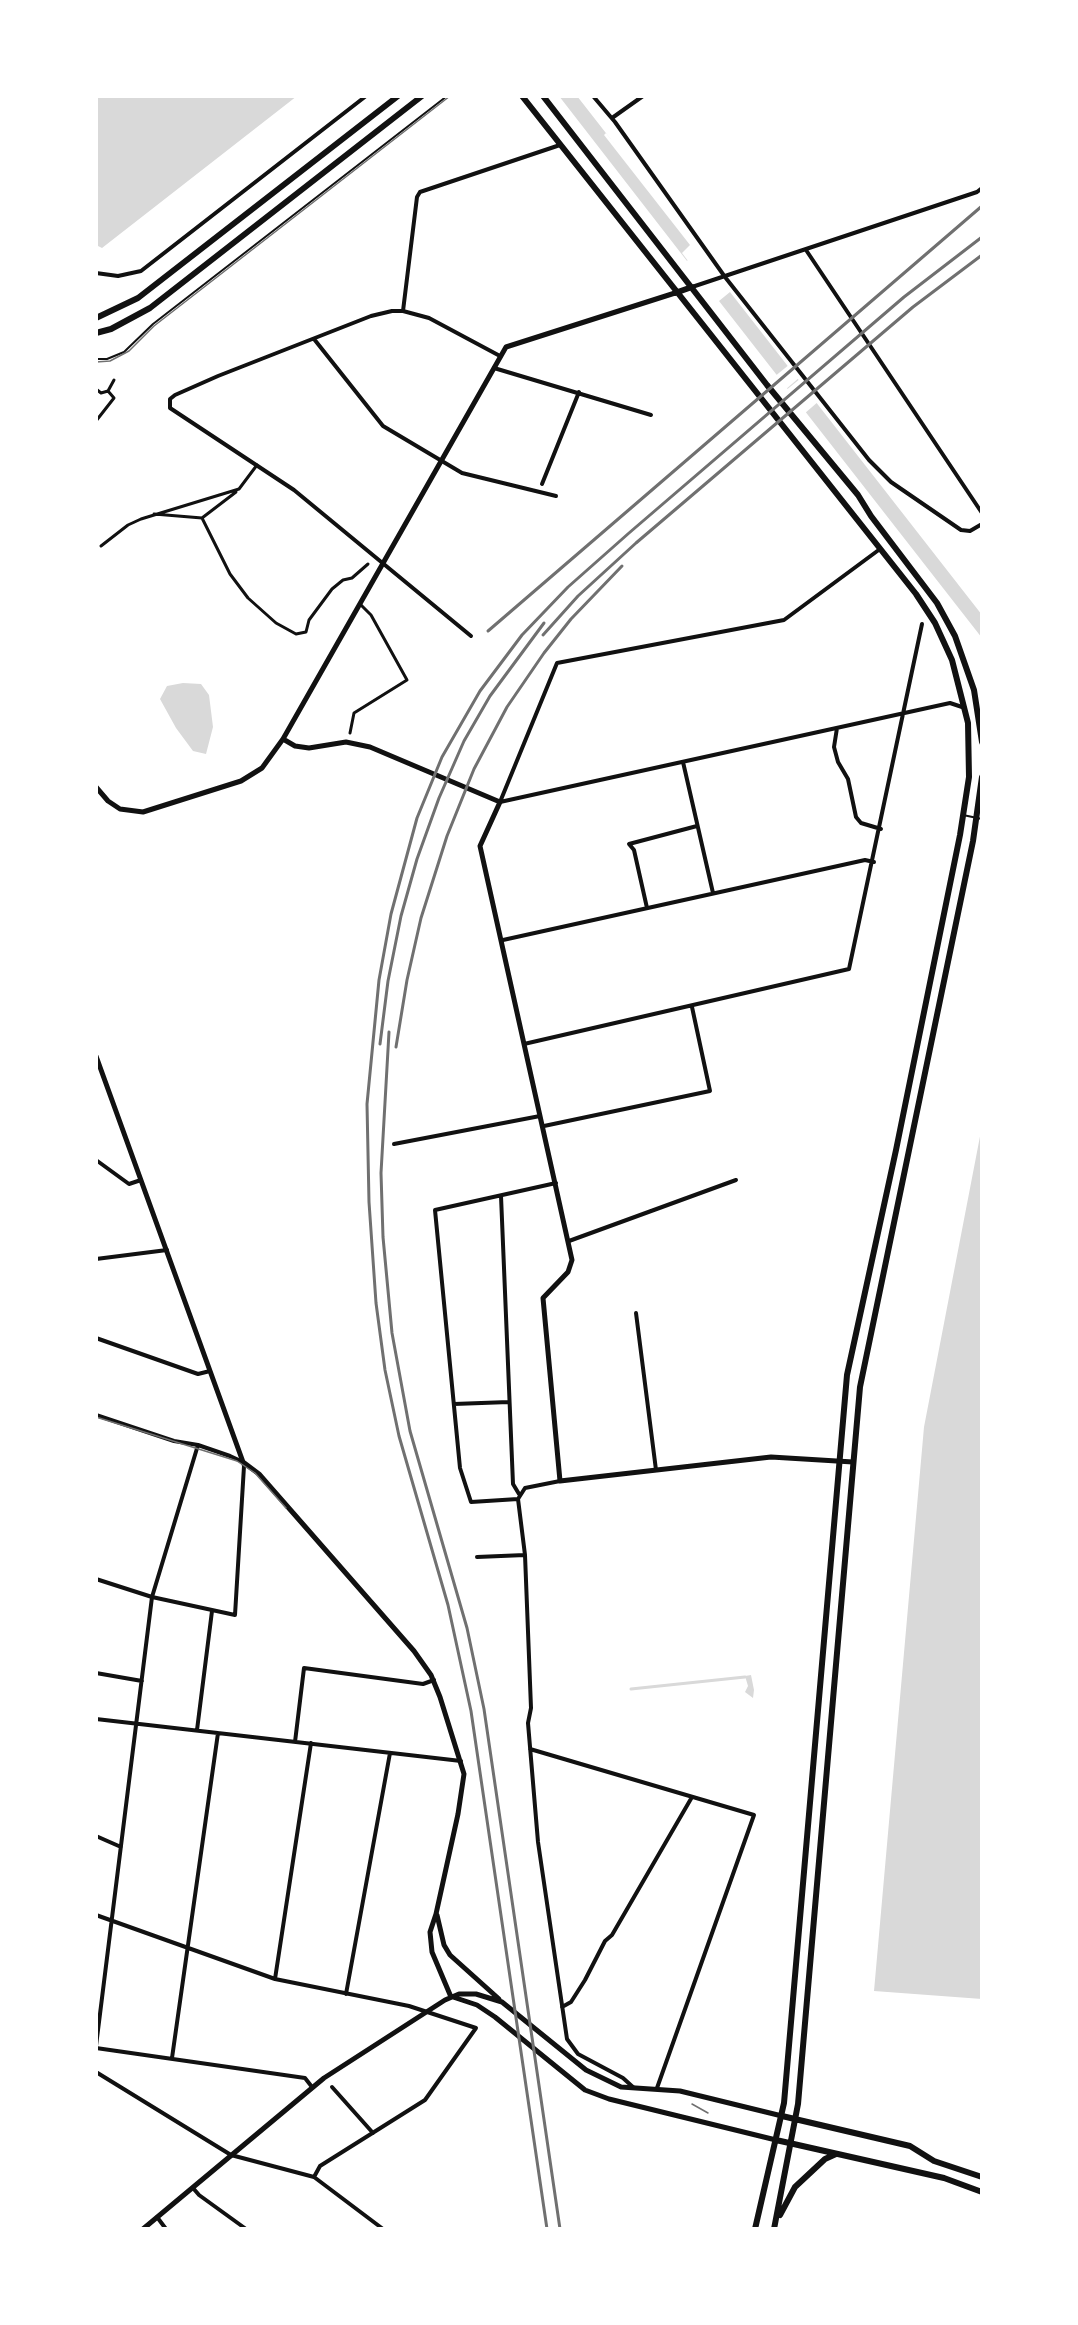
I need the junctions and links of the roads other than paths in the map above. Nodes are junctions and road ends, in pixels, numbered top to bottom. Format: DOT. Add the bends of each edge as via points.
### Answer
graph roads {
  1 [pos="366,96"];
  2 [pos="398,96"];
  3 [pos="422,96"];
  4 [pos="447,96"];
  5 [pos="522,96"];
  6 [pos="543,96"];
  7 [pos="593,96"];
  8 [pos="643,96"];
  9 [pos="612,118"];
  10 [pos="560,145"];
  11 [pos="982,188"];
  12 [pos="806,250"];
  13 [pos="96,273"];
  14 [pos="725,277"];
  15 [pos="692,287"];
  16 [pos="675,293"];
  17 [pos="403,311"];
  18 [pos="96,318"];
  19 [pos="96,333"];
  20 [pos="314,339"];
  21 [pos="500,356"];
  22 [pos="96,359"];
  23 [pos="494,368"];
  24 [pos="114,380"];
  25 [pos="96,389"];
  26 [pos="108,391"];
  27 [pos="579,392"];
  28 [pos="651,415"];
  29 [pos="96,421"];
  30 [pos="442,462"];
  31 [pos="257,465"];
  32 [pos="542,484"];
  33 [pos="239,489"];
  34 [pos="556,495"];
  35 [pos="982,513"];
  36 [pos="154,514"];
  37 [pos="202,518"];
  38 [pos="982,524"];
  39 [pos="101,546"];
  40 [pos="880,548"];
  41 [pos="383,563"];
  42 [pos="368,564"];
  43 [pos="360,604"];
  44 [pos="922,624"];
  45 [pos="471,636"];
  46 [pos="965,709"];
  47 [pos="904,713"];
  48 [pos="837,728"];
  49 [pos="350,733"];
  50 [pos="283,739"];
  51 [pos="982,742"];
  52 [pos="683,762"];
  53 [pos="982,777"];
  54 [pos="96,787"];
  55 [pos="500,802"];
  56 [pos="963,815"];
  57 [pos="979,818"];
  58 [pos="96,822"];
  59 [pos="697,826"];
  60 [pos="96,827"];
  61 [pos="881,829"];
  62 [pos="873,862"];
  63 [pos="713,893"];
  64 [pos="647,908"];
  65 [pos="502,940"];
  66 [pos="692,1006"];
  67 [pos="524,1044"];
  68 [pos="96,1056"];
  69 [pos="541,1115"];
  70 [pos="544,1126"];
  71 [pos="394,1144"];
  72 [pos="96,1160"];
  73 [pos="142,1179"];
  74 [pos="736,1180"];
  75 [pos="556,1183"];
  76 [pos="501,1196"];
  77 [pos="569,1241"];
  78 [pos="167,1250"];
  79 [pos="96,1259"];
  80 [pos="636,1313"];
  81 [pos="96,1338"];
  82 [pos="210,1371"];
  83 [pos="509,1402"];
  84 [pos="454,1404"];
  85 [pos="96,1414"];
  86 [pos="198,1445"];
  87 [pos="838,1461"];
  88 [pos="243,1462"];
  89 [pos="853,1462"];
  90 [pos="656,1471"];
  91 [pos="560,1481"];
  92 [pos="519,1497"];
  93 [pos="525,1555"];
  94 [pos="477,1557"];
  95 [pos="96,1579"];
  96 [pos="152,1597"];
  97 [pos="212,1611"];
  98 [pos="96,1673"];
  99 [pos="434,1680"];
  100 [pos="142,1681"];
  101 [pos="96,1719"];
  102 [pos="136,1723"];
  103 [pos="197,1730"];
  104 [pos="218,1733"];
  105 [pos="295,1742"];
  106 [pos="311,1743"];
  107 [pos="530,1749"];
  108 [pos="390,1753"];
  109 [pos="461,1761"];
  110 [pos="692,1797"];
  111 [pos="96,1836"];
  112 [pos="121,1847"];
  113 [pos="436,1914"];
  114 [pos="96,1915"];
  115 [pos="112,1920"];
  116 [pos="188,1948"];
  117 [pos="275,1979"];
  118 [pos="346,1994"];
  119 [pos="451,1997"];
  120 [pos="502,2002"];
  121 [pos="562,2007"];
  122 [pos="427,2012"];
  123 [pos="96,2047"];
  124 [pos="172,2058"];
  125 [pos="96,2072"];
  126 [pos="312,2087"];
  127 [pos="332,2087"];
  128 [pos="657,2088"];
  129 [pos="634,2089"];
  130 [pos="782,2116"];
  131 [pos="796,2119"];
  132 [pos="373,2133"];
  133 [pos="776,2140"];
  134 [pos="792,2144"];
  135 [pos="836,2154"];
  136 [pos="231,2155"];
  137 [pos="314,2177"];
  138 [pos="982,2177"];
  139 [pos="192,2187"];
  140 [pos="982,2192"];
  141 [pos="157,2217"];
  142 [pos="380,2228"];
  143 [pos="774,2228"];
  144 [pos="143,2229"];
  145 [pos="166,2229"];
  146 [pos="246,2229"];
  147 [pos="755,2229"];
  1 -- 13 [label="street" via="141,271 118,276"];
  2 -- 18 [label="main road" via="148,290"];
  3 -- 19 [label="main road" via="159,301"];
  4 -- 22 [label="lane" via="153,324 124,352"];
  5 -- 10 [label="main road"];
  6 -- 15 [label="main road"];
  7 -- 9 [label="street"];
  8 -- 9 [label="street"];
  9 -- 14 [label="street"];
  10 -- 16 [label="main road"];
  10 -- 17 [label="street" via="427,188 417,197"];
  11 -- 12 [label="street"];
  12 -- 14 [label="street"];
  12 -- 35 [label="street"];
  14 -- 15 [label="street"];
  14 -- 38 [label="street" via="869,460 891,482 961,530 970,531"];
  15 -- 16 [label="main road"];
  15 -- 51 [label="main road" via="785,408 845,478 937,603 955,636 974,690"];
  16 -- 21 [label="street" via="515,342"];
  16 -- 40 [label="main road" via="737,365"];
  17 -- 20 [label="street" via="371,316"];
  17 -- 21 [label="street" via="429,318"];
  20 -- 30 [label="street" via="383,426"];
  20 -- 31 [label="street" via="175,394 171,399 170,408"];
  21 -- 23 [label="street"];
  23 -- 27 [label="street"];
  23 -- 30 [label="street"];
  24 -- 26 [label="street"];
  25 -- 26 [label="street"];
  26 -- 29 [label="street" via="114,398"];
  27 -- 28 [label="street"];
  27 -- 32 [label="street"];
  30 -- 34 [label="street" via="462,473"];
  30 -- 41 [label="street"];
  31 -- 33 [label="street"];
  31 -- 41 [label="street"];
  33 -- 36 [label="street"];
  33 -- 37 [label="street"];
  36 -- 37 [label="street"];
  36 -- 39 [label="street" via="128,525"];
  37 -- 42 [label="street" via="230,574 248,598 276,623 296,634 306,632 309,621 332,589"];
  40 -- 46 [label="main road" via="926,610 952,660"];
  40 -- 55 [label="street" via="784,620 557,663"];
  41 -- 43 [label="street"];
  41 -- 45 [label="street"];
  43 -- 49 [label="street" via="369,612 407,680 354,713"];
  43 -- 50 [label="street"];
  44 -- 47 [label="street"];
  46 -- 47 [label="street" via="950,703"];
  46 -- 56 [label="main road" via="970,743"];
  47 -- 48 [label="street"];
  47 -- 61 [label="street"];
  48 -- 52 [label="street"];
  48 -- 61 [label="street" via="834,747 848,778 856,817 861,823"];
  50 -- 54 [label="street" via="262,768 241,781 150,809 120,809"];
  50 -- 55 [label="street" via="309,748 346,742 370,747"];
  52 -- 55 [label="street"];
  52 -- 59 [label="street"];
  53 -- 57 [label="main road"];
  55 -- 65 [label="street" via="480,846"];
  56 -- 57 [label="lane"];
  56 -- 87 [label="main road" via="846,1375"];
  57 -- 89 [label="main road" via="860,1387"];
  58 -- 60 [label="street"];
  59 -- 63 [label="street"];
  59 -- 64 [label="street" via="629,844 634,850"];
  61 -- 62 [label="street"];
  62 -- 63 [label="street" via="865,860"];
  62 -- 66 [label="street" via="849,969"];
  63 -- 64 [label="street"];
  64 -- 65 [label="street"];
  65 -- 67 [label="street"];
  66 -- 67 [label="street"];
  66 -- 70 [label="street" via="710,1091"];
  67 -- 69 [label="street"];
  68 -- 73 [label="street"];
  69 -- 70 [label="street"];
  69 -- 71 [label="street"];
  70 -- 75 [label="street"];
  72 -- 73 [label="street" via="129,1184"];
  73 -- 78 [label="street"];
  74 -- 77 [label="street"];
  75 -- 76 [label="street"];
  75 -- 77 [label="street"];
  76 -- 83 [label="street"];
  76 -- 84 [label="street" via="435,1210"];
  77 -- 91 [label="street" via="572,1260 568,1272 543,1298"];
  78 -- 79 [label="street"];
  78 -- 82 [label="street"];
  80 -- 90 [label="street"];
  81 -- 82 [label="street" via="198,1374"];
  82 -- 88 [label="street"];
  83 -- 84 [label="street"];
  83 -- 92 [label="street" via="513,1484"];
  84 -- 92 [label="street" via="460,1467 471,1502"];
  85 -- 86 [label="street" via="174,1441"];
  86 -- 88 [label="street"];
  86 -- 96 [label="street"];
  87 -- 89 [label="street"];
  87 -- 90 [label="street" via="771,1456"];
  87 -- 130 [label="main road"];
  88 -- 97 [label="street" via="235,1615"];
  88 -- 99 [label="street" via="259,1474 371,1601"];
  89 -- 131 [label="main road"];
  90 -- 91 [label="street"];
  91 -- 92 [label="street" via="525,1488"];
  92 -- 93 [label="street"];
  93 -- 94 [label="street"];
  93 -- 107 [label="street"];
  95 -- 96 [label="street"];
  96 -- 97 [label="street"];
  96 -- 100 [label="street"];
  97 -- 103 [label="street"];
  98 -- 100 [label="street"];
  99 -- 105 [label="street" via="423,1684 304,1668"];
  99 -- 109 [label="street"];
  100 -- 102 [label="street"];
  101 -- 102 [label="street"];
  102 -- 103 [label="street"];
  102 -- 112 [label="street"];
  103 -- 104 [label="street"];
  104 -- 105 [label="street"];
  104 -- 116 [label="street"];
  105 -- 106 [label="street"];
  106 -- 108 [label="street"];
  106 -- 117 [label="street"];
  107 -- 110 [label="street"];
  107 -- 121 [label="street" via="538,1842"];
  108 -- 109 [label="street"];
  108 -- 118 [label="street"];
  109 -- 113 [label="street" via="463,1788"];
  110 -- 121 [label="street" via="585,1980 571,2002"];
  110 -- 128 [label="street" via="754,1815"];
  111 -- 112 [label="street"];
  112 -- 115 [label="street"];
  113 -- 119 [label="street" via="431,1944"];
  113 -- 120 [label="street" via="450,1954"];
  114 -- 115 [label="street"];
  115 -- 116 [label="street"];
  115 -- 123 [label="street"];
  116 -- 117 [label="street"];
  116 -- 124 [label="street"];
  117 -- 118 [label="street"];
  118 -- 122 [label="street"];
  119 -- 120 [label="street" via="473,1993"];
  119 -- 122 [label="street"];
  119 -- 133 [label="street" via="487,2011 585,2090"];
  120 -- 129 [label="street" via="586,2070"];
  121 -- 129 [label="street" via="567,2039 573,2049 623,2078"];
  122 -- 126 [label="street"];
  122 -- 132 [label="street" via="476,2028 424,2100"];
  123 -- 124 [label="street"];
  124 -- 126 [label="street" via="305,2078"];
  125 -- 136 [label="street"];
  126 -- 136 [label="street"];
  127 -- 132 [label="street"];
  128 -- 129 [label="street"];
  128 -- 130 [label="street"];
  130 -- 131 [label="main road"];
  130 -- 133 [label="main road"];
  131 -- 134 [label="main road"];
  131 -- 138 [label="main road" via="910,2146 934,2161"];
  132 -- 137 [label="street" via="320,2166"];
  133 -- 134 [label="main road"];
  133 -- 147 [label="main road"];
  134 -- 135 [label="main road"];
  134 -- 143 [label="main road"];
  135 -- 140 [label="main road" via="944,2178"];
  135 -- 143 [label="main road" via="825,2159 795,2187"];
  136 -- 137 [label="street"];
  136 -- 139 [label="street"];
  137 -- 142 [label="street"];
  139 -- 141 [label="street"];
  139 -- 146 [label="street"];
  141 -- 144 [label="street"];
  141 -- 145 [label="street"];
}
